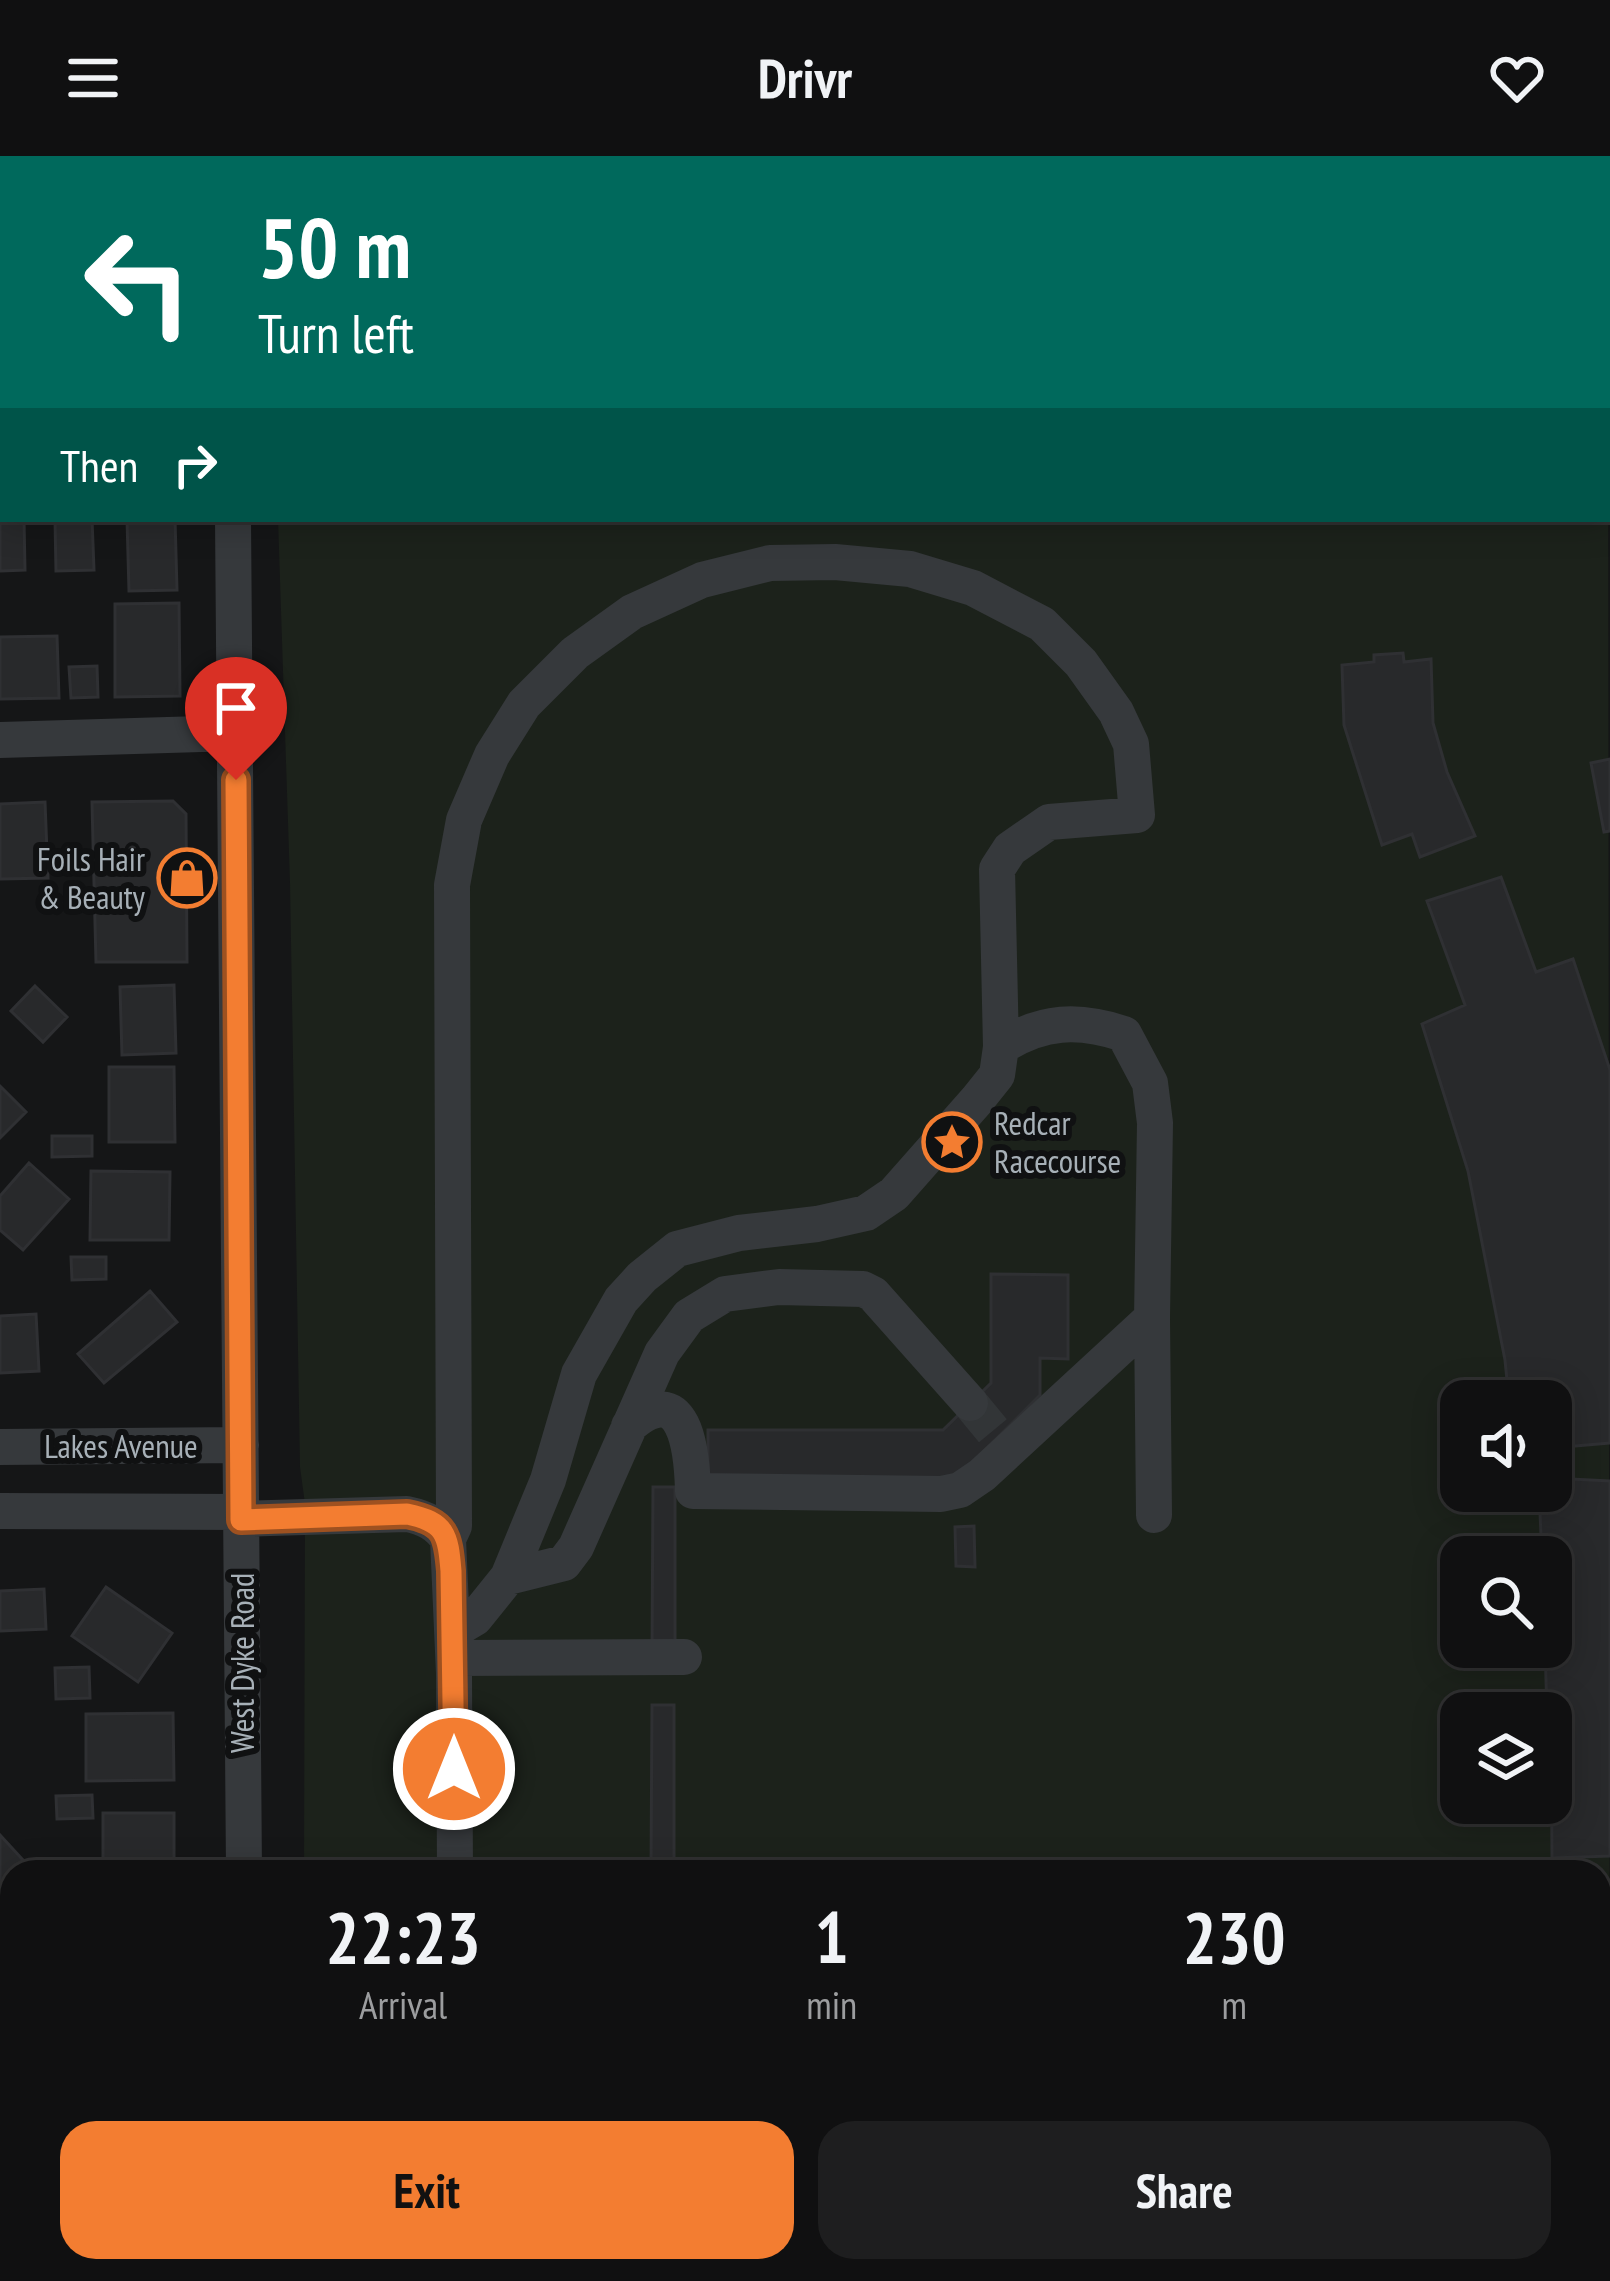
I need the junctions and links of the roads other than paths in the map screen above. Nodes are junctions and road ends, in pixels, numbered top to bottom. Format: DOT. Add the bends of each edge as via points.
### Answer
graph roads {
  1 [pos="233,522"];
  2 [pos="235,733"];
  3 [pos="0,740"];
  4 [pos="1001,1047"];
  5 [pos="1152,1318"];
  6 [pos="970,1403"];
  7 [pos="629,1426"];
  8 [pos="241,1445"];
  9 [pos="0,1447"];
  10 [pos="0,1510"];
  11 [pos="1154,1515"];
  12 [pos="241,1516"];
  13 [pos="448,1539"];
  14 [pos="508,1577"];
  15 [pos="454,1645"];
  16 [pos="684,1657"];
  17 [pos="244,1860"];
  18 [pos="454,1860"];
  1 -- 2 [label="street, West Dyke Road"];
  2 -- 3 [label="street"];
  2 -- 8 [label="street, West Dyke Road"];
  4 -- 5 [label="street" via="1057,1024 1094,1024 1124,1034 1140,1060 1155,1123"];
  4 -- 13 [label="street" via="997,869 1010,849 1049,822 1137,815 1130,744 1116,712 1042,624 974,588 910,569 770,562 702,580 632,613 575,653 524,704 492,755 464,820 452,885"];
  4 -- 14 [label="street" via="987,1088 894,1194 866,1213 677,1249 642,1277 579,1374"];
  5 -- 7 [label="street" via="960,1490 941,1494 693,1491 692,1453 679,1419 645,1412"];
  5 -- 11 [label="street"];
  6 -- 7 [label="street" via="873,1294 779,1288 725,1294 689,1316"];
  7 -- 14 [label="street" via="565,1563"];
  8 -- 9 [label="street, Lakes Avenue"];
  8 -- 12 [label="street, West Dyke Road"];
  10 -- 12 [label="street, Lakes Avenue"];
  12 -- 13 [label="street, Lakes Avenue" via="407,1514"];
  12 -- 17 [label="street, West Dyke Road"];
  13 -- 15 [label="street"];
  14 -- 15 [label="street"];
  15 -- 16 [label="street"];
  15 -- 18 [label="street"];
}
